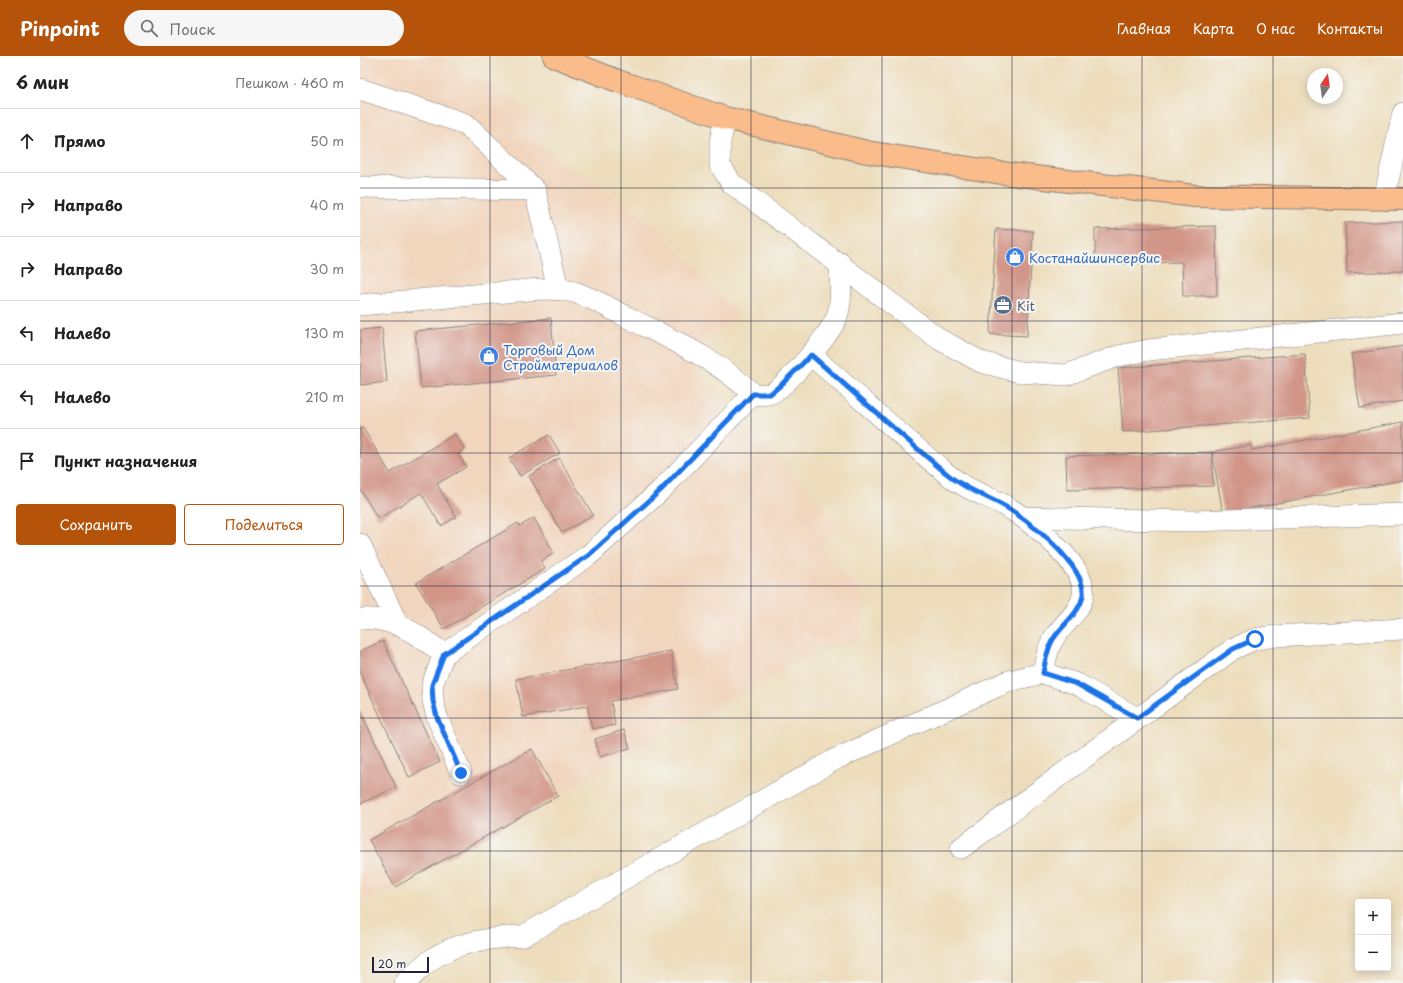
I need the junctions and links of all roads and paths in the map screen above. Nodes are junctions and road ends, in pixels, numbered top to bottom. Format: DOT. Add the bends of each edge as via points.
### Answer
graph roads {
  1 [pos="554,56"];
  2 [pos="360,89"];
  3 [pos="1403,113"];
  4 [pos="726,118"];
  5 [pos="360,187"];
  6 [pos="535,190"];
  7 [pos="1394,199"];
  8 [pos="840,263"];
  9 [pos="558,289"];
  10 [pos="360,305"];
  11 [pos="1403,323"];
  12 [pos="811,355"];
  13 [pos="753,394"];
  14 [pos="1403,514"];
  15 [pos="1023,517"];
  16 [pos="360,544"];
  17 [pos="360,619"];
  18 [pos="397,623"];
  19 [pos="1403,629"];
  20 [pos="444,654"];
  21 [pos="1043,673"];
  22 [pos="1137,718"];
  23 [pos="461,773"];
  24 [pos="962,848"];
  25 [pos="405,983"];
  1 -- 4 [label="highway" via="618,82"];
  2 -- 6 [label="lane" via="466,124"];
  3 -- 7 [label="lane"];
  4 -- 7 [label="highway" via="866,152 1002,173 1195,196"];
  4 -- 8 [label="lane" via="720,142 720,165 732,184"];
  5 -- 6 [label="lane"];
  6 -- 9 [label="lane"];
  8 -- 11 [label="lane" via="940,339 981,362 1020,372 1066,375 1118,356 1149,350"];
  8 -- 12 [label="lane" via="840,297 836,318"];
  9 -- 10 [label="lane"];
  9 -- 13 [label="lane" via="574,292 592,300 703,356 740,381"];
  12 -- 13 [label="lane" via="770,394"];
  12 -- 15 [label="lane" via="947,474 976,493"];
  13 -- 20 [label="lane" via="661,490 589,555"];
  14 -- 15 [label="lane" via="1192,521"];
  15 -- 21 [label="lane" via="1072,565 1080,578 1083,596 1075,614 1052,641"];
  16 -- 18 [label="lane"];
  17 -- 18 [label="lane" via="374,618"];
  18 -- 20 [label="lane" via="416,633"];
  19 -- 22 [label="lane" via="1255,639 1233,649"];
  20 -- 23 [label="lane" via="432,685 433,701 437,717"];
  21 -- 22 [label="lane" via="1077,684"];
  21 -- 25 [label="lane" via="1009,681 836,759 523,936 491,938 455,946 428,961"];
  22 -- 24 [label="lane"];
}
